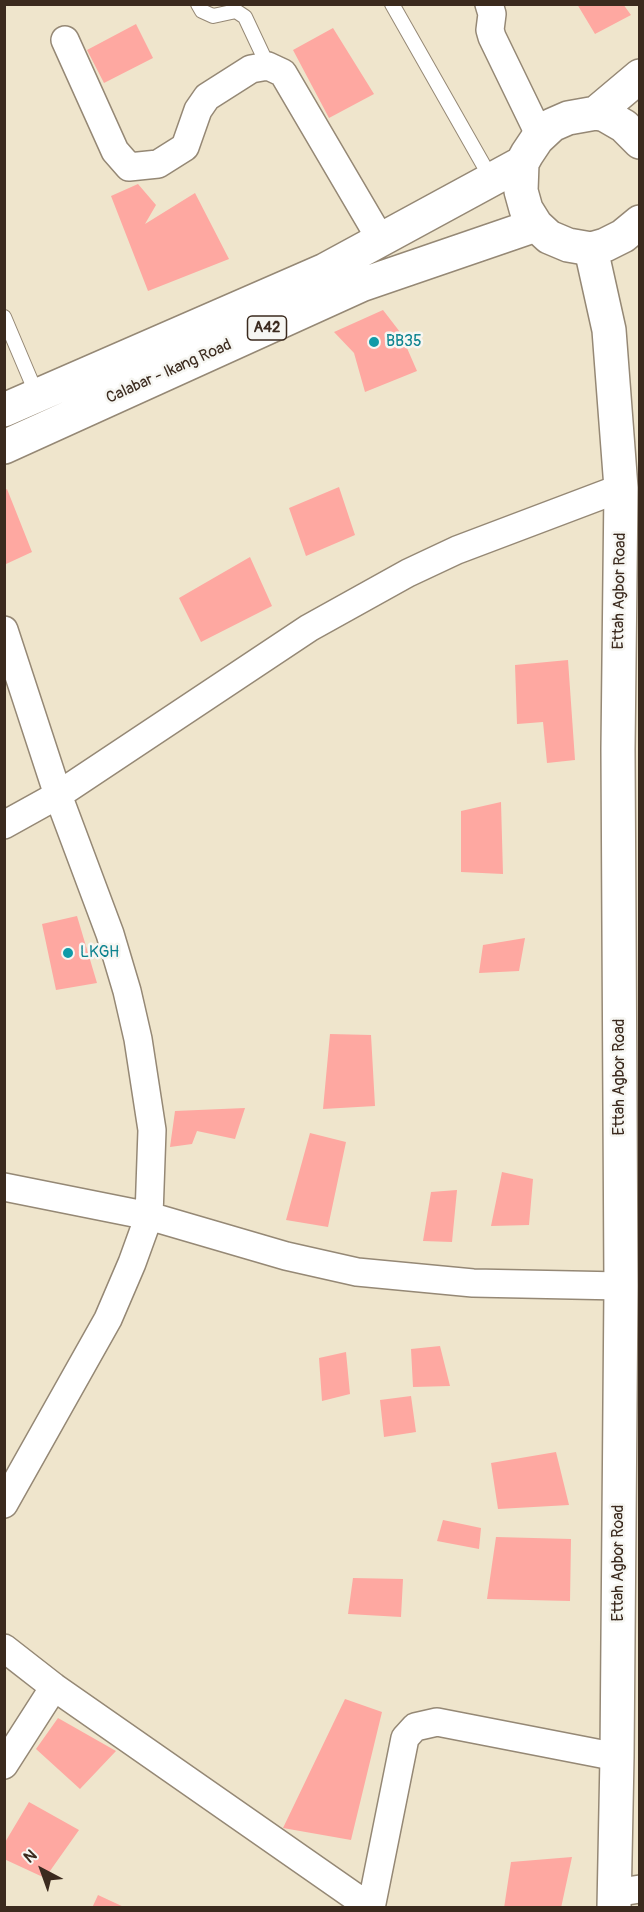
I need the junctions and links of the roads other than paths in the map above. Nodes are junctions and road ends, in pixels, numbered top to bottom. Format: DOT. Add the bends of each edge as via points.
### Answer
graph roads {
  1 [pos="198,4"];
  2 [pos="392,4"];
  3 [pos="489,4"];
  4 [pos="65,40"];
  5 [pos="268,66"];
  6 [pos="639,76"];
  7 [pos="596,113"];
  8 [pos="639,142"];
  9 [pos="531,150"];
  10 [pos="492,180"];
  11 [pos="639,222"];
  12 [pos="536,225"];
  13 [pos="381,240"];
  14 [pos="591,249"];
  15 [pos="4,317"];
  16 [pos="37,395"];
  17 [pos="4,410"];
  18 [pos="4,447"];
  19 [pos="621,488"];
  20 [pos="4,630"];
  21 [pos="58,795"];
  22 [pos="4,825"];
  23 [pos="4,1187"];
  24 [pos="149,1216"];
  25 [pos="621,1286"];
  26 [pos="4,1504"];
  27 [pos="4,1648"];
  28 [pos="54,1687"];
  29 [pos="617,1757"];
  30 [pos="4,1765"];
  31 [pos="622,1896"];
  32 [pos="371,1908"];
  1 -- 5 [label="lane" via="213,16 236,11 245,17"];
  2 -- 10 [label="lane"];
  3 -- 9 [label="street" via="492,37"];
  4 -- 5 [label="street" via="115,151 129,166 158,164 185,147 198,110 207,97 251,69"];
  5 -- 13 [label="street" via="284,73"];
  6 -- 7 [label="main road, A42"];
  7 -- 8 [label="main road" via="624,126"];
  7 -- 9 [label="main road, A42" via="552,125"];
  9 -- 10 [label="main road, Calabar - Ikang Road / A42"];
  9 -- 12 [label="main road" via="521,191"];
  10 -- 13 [label="main road, Calabar - Ikang Road / A42"];
  11 -- 14 [label="main road" via="623,236"];
  12 -- 14 [label="main road" via="549,237"];
  12 -- 18 [label="main road, Calabar - Ikang Road / A42" via="362,285"];
  13 -- 16 [label="main road, Calabar - Ikang Road / A42" via="325,270"];
  14 -- 19 [label="main road, Ettah Agbor Road" via="609,330"];
  15 -- 16 [label="lane"];
  16 -- 17 [label="main road, Calabar - Ikang Road / A42"];
  19 -- 21 [label="street" via="457,550 389,583 309,628"];
  19 -- 25 [label="main road, Ettah Agbor Road"];
  20 -- 21 [label="street"];
  21 -- 22 [label="street"];
  21 -- 24 [label="street" via="110,934 138,1039 152,1130"];
  23 -- 24 [label="street"];
  24 -- 25 [label="street" via="286,1256 357,1272 473,1283"];
  24 -- 26 [label="street" via="108,1319"];
  25 -- 29 [label="main road, Ettah Agbor Road"];
  27 -- 28 [label="street"];
  28 -- 30 [label="street"];
  28 -- 32 [label="street"];
  29 -- 31 [label="main road, Ettah Agbor Road"];
  29 -- 32 [label="street" via="437,1722 415,1727 405,1738"];
}
